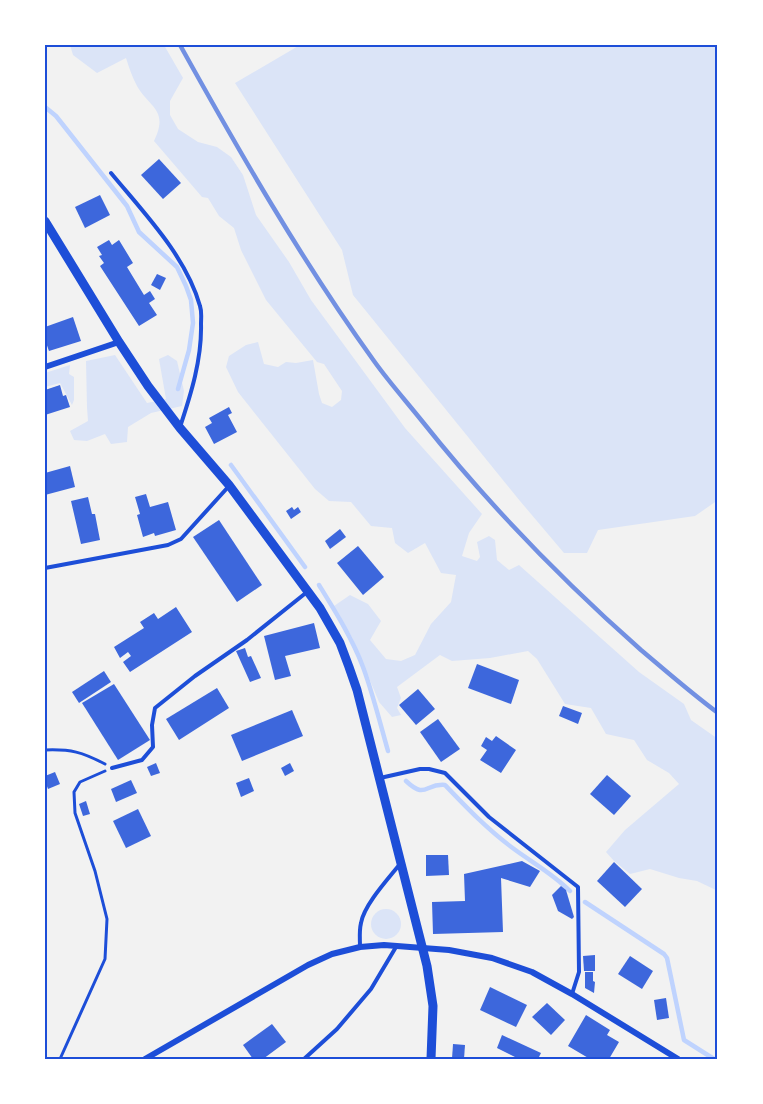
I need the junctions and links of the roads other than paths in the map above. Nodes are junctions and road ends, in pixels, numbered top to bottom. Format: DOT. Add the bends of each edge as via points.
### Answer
graph roads {
  1 [pos="111,174"];
  2 [pos="45,221"];
  3 [pos="119,342"];
  4 [pos="45,367"];
  5 [pos="180,428"];
  6 [pos="229,485"];
  7 [pos="45,568"];
  8 [pos="307,591"];
  9 [pos="112,768"];
  10 [pos="379,778"];
  11 [pos="400,863"];
  12 [pos="396,946"];
  13 [pos="360,947"];
  14 [pos="423,948"];
  15 [pos="572,994"];
  16 [pos="146,1059"];
  17 [pos="304,1059"];
  18 [pos="431,1059"];
  19 [pos="678,1059"];
  1 -- 5 [label="lane" via="163,237 188,275 201,308 201,338 192,391"];
  2 -- 3 [label="street"];
  3 -- 4 [label="street"];
  3 -- 5 [label="street"];
  5 -- 6 [label="street"];
  6 -- 7 [label="lane" via="181,539 168,545"];
  6 -- 8 [label="street"];
  8 -- 9 [label="lane" via="155,708 153,747 142,760"];
  8 -- 10 [label="street" via="330,625 349,667"];
  10 -- 11 [label="street"];
  10 -- 15 [label="lane" via="420,769 444,773 489,817 578,887 579,972"];
  11 -- 13 [label="lane" via="367,907 361,921"];
  11 -- 14 [label="street"];
  12 -- 13 [label="street"];
  12 -- 14 [label="street"];
  12 -- 17 [label="lane" via="371,988 337,1029"];
  13 -- 16 [label="street" via="308,965"];
  14 -- 15 [label="street" via="492,958 532,972"];
  14 -- 18 [label="street" via="433,1006"];
  15 -- 19 [label="street"];
}
